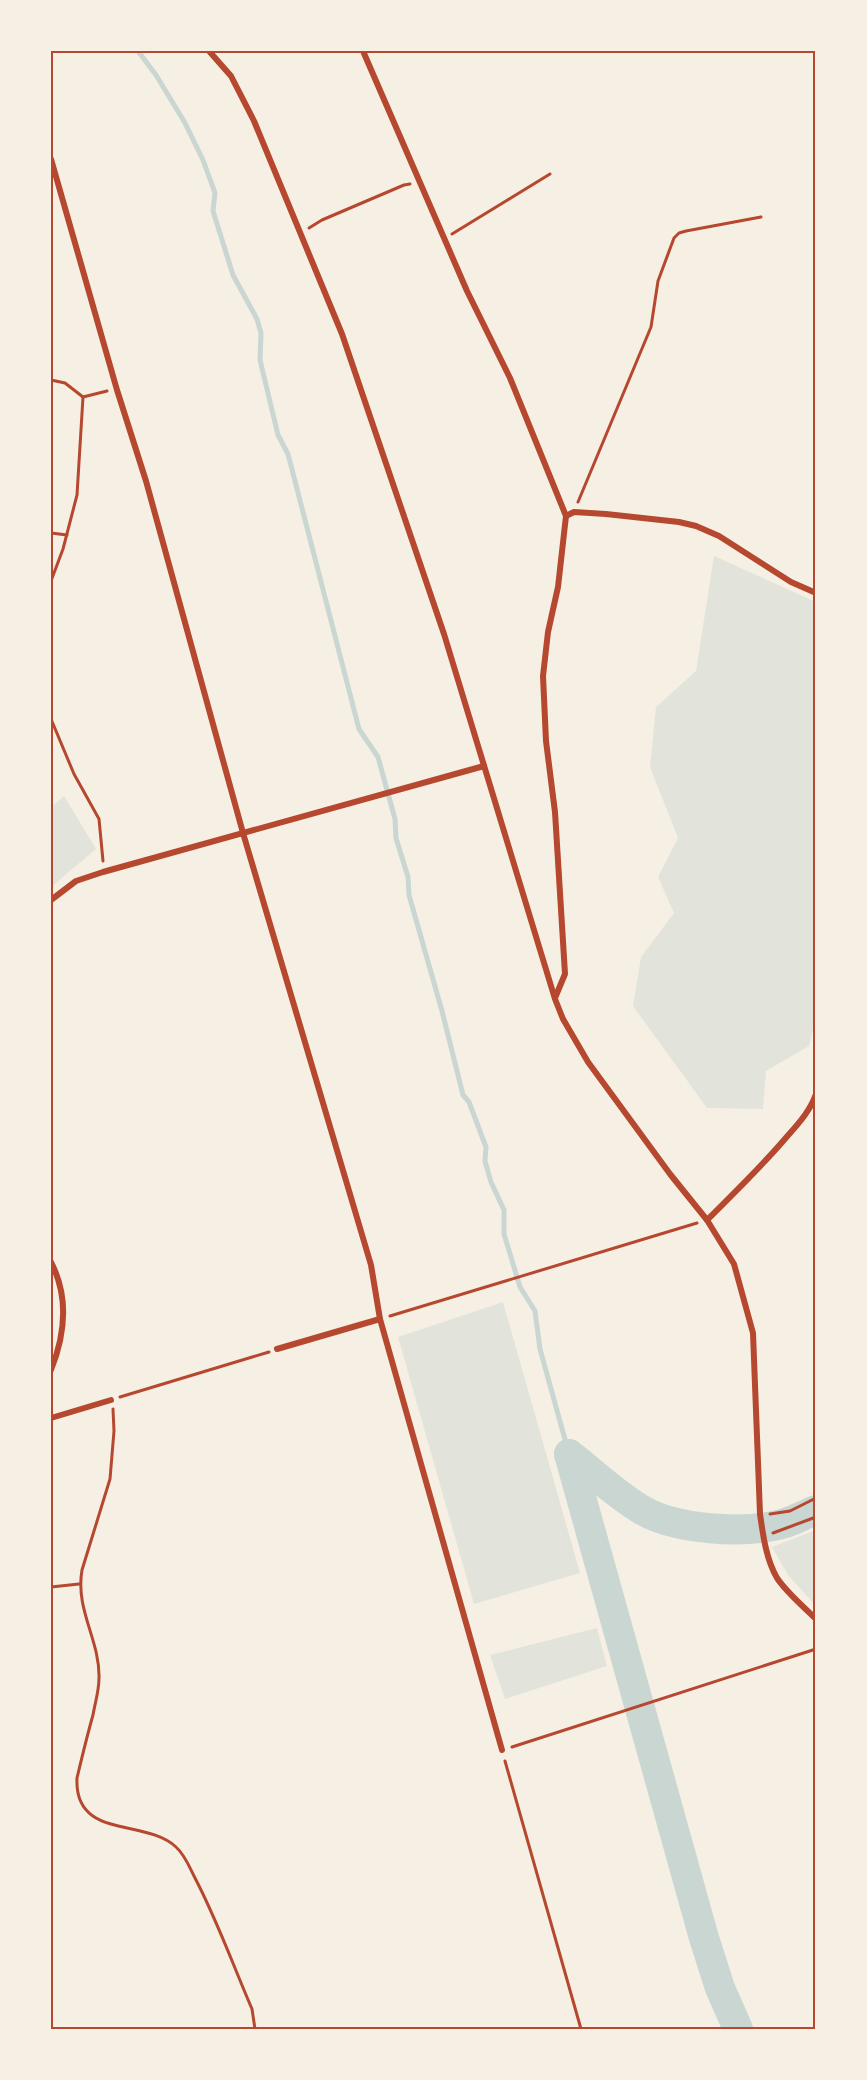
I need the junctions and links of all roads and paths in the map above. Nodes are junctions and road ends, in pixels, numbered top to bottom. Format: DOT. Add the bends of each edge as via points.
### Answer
graph roads {
  1 [pos="208,51"];
  2 [pos="363,51"];
  3 [pos="51,159"];
  4 [pos="550,174"];
  5 [pos="421,183"];
  6 [pos="761,217"];
  7 [pos="300,233"];
  8 [pos="445,238"];
  9 [pos="51,380"];
  10 [pos="117,390"];
  11 [pos="83,397"];
  12 [pos="574,512"];
  13 [pos="566,516"];
  14 [pos="51,533"];
  15 [pos="67,536"];
  16 [pos="51,581"];
  17 [pos="816,593"];
  18 [pos="51,719"];
  19 [pos="484,766"];
  20 [pos="243,833"];
  21 [pos="102,872"];
  22 [pos="51,900"];
  23 [pos="555,999"];
  24 [pos="816,1094"];
  25 [pos="707,1220"];
  26 [pos="51,1262"];
  27 [pos="380,1319"];
  28 [pos="277,1349"];
  29 [pos="51,1370"];
  30 [pos="111,1400"];
  31 [pos="51,1418"];
  32 [pos="816,1498"];
  33 [pos="760,1514"];
  34 [pos="816,1517"];
  35 [pos="763,1537"];
  36 [pos="80,1584"];
  37 [pos="51,1587"];
  38 [pos="816,1619"];
  39 [pos="816,1649"];
  40 [pos="502,1750"];
  41 [pos="255,2029"];
  42 [pos="581,2029"];
  1 -- 7 [label="street" via="231,76 254,121"];
  2 -- 5 [label="street"];
  3 -- 10 [label="street"];
  4 -- 8 [label="path"];
  5 -- 7 [label="path" via="404,185"];
  5 -- 8 [label="street"];
  6 -- 12 [label="path" via="686,231 674,238 658,281 651,327"];
  7 -- 19 [label="street" via="342,334 444,634"];
  8 -- 13 [label="street" via="510,378"];
  9 -- 11 [label="path" via="65,382"];
  10 -- 11 [label="path"];
  10 -- 20 [label="street"];
  11 -- 15 [label="path" via="77,495"];
  12 -- 13 [label="street"];
  12 -- 17 [label="street" via="696,526"];
  13 -- 23 [label="street" via="543,676 565,974"];
  14 -- 15 [label="path"];
  15 -- 16 [label="path"];
  18 -- 21 [label="path" via="69,765 99,819"];
  19 -- 20 [label="street"];
  19 -- 23 [label="street"];
  20 -- 21 [label="street"];
  20 -- 27 [label="street" via="371,1265"];
  21 -- 22 [label="street" via="76,881"];
  23 -- 25 [label="street" via="588,1062"];
  24 -- 25 [label="street" via="776,1149"];
  25 -- 27 [label="path"];
  25 -- 33 [label="street" via="734,1264 753,1333"];
  26 -- 29 [label="street" via="60,1286 63,1319 61,1342"];
  27 -- 28 [label="street"];
  27 -- 40 [label="street"];
  28 -- 30 [label="path"];
  30 -- 31 [label="street"];
  30 -- 36 [label="path" via="114,1431 110,1479"];
  32 -- 33 [label="path" via="790,1510"];
  33 -- 35 [label="street"];
  34 -- 35 [label="path"];
  35 -- 38 [label="street" via="778,1578"];
  36 -- 37 [label="path"];
  36 -- 41 [label="path" via="99,1678 76,1790 98,1820 154,1835 177,1848 202,1892 252,2008"];
  39 -- 40 [label="path"];
  40 -- 42 [label="path"];
}
